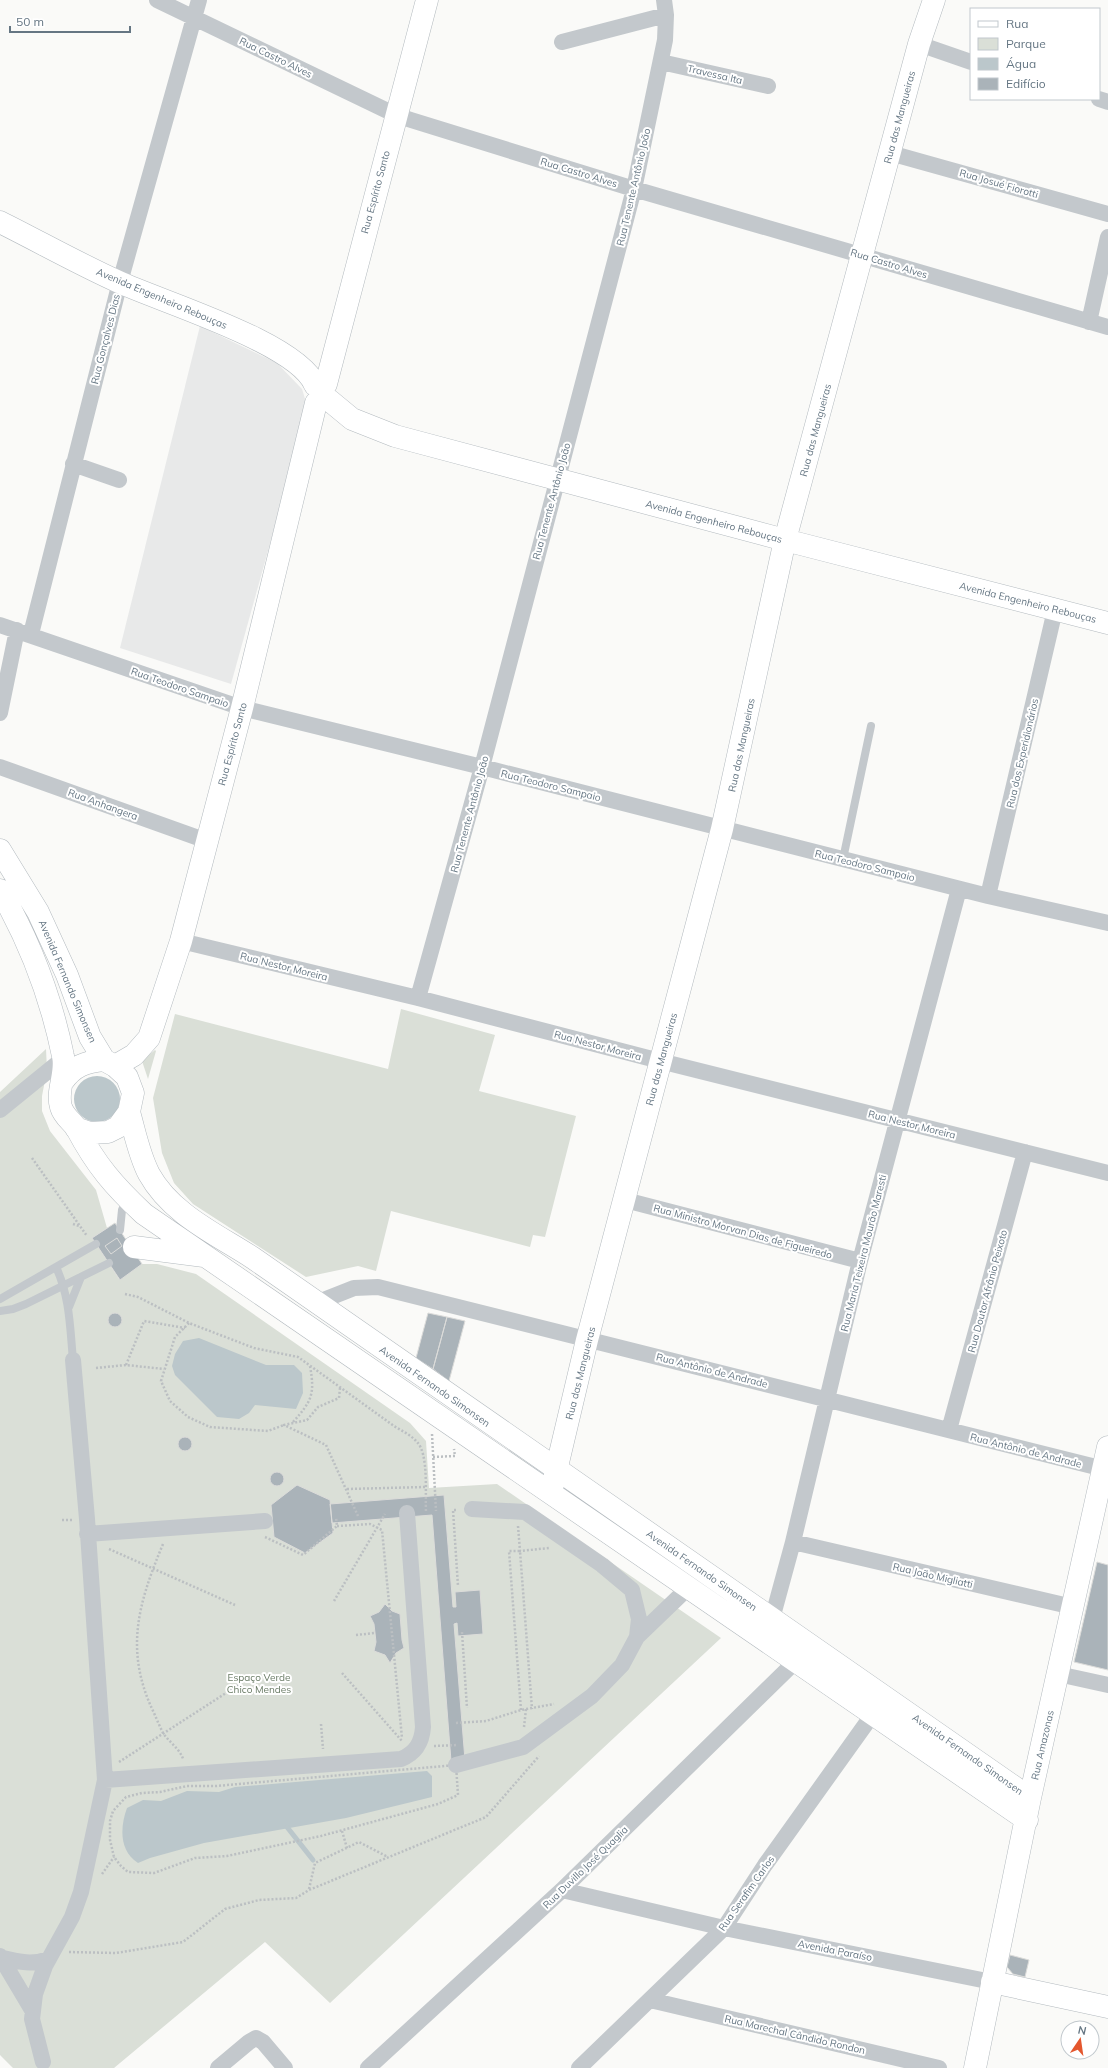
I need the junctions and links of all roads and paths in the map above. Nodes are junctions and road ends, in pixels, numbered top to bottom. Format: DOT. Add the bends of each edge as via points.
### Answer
graph roads {
  1 [pos="157,0"];
  2 [pos="199,0"];
  3 [pos="427,0"];
  4 [pos="934,0"];
  5 [pos="665,7"];
  6 [pos="194,17"];
  7 [pos="562,42"];
  8 [pos="919,44"];
  9 [pos="661,62"];
  10 [pos="970,62"];
  11 [pos="768,86"];
  12 [pos="396,114"];
  13 [pos="890,152"];
  14 [pos="634,189"];
  15 [pos="1108,214"];
  16 [pos="0,222"];
  17 [pos="1108,237"];
  18 [pos="862,254"];
  19 [pos="120,282"];
  20 [pos="1089,322"];
  21 [pos="1108,327"];
  22 [pos="321,393"];
  23 [pos="73,464"];
  24 [pos="119,480"];
  25 [pos="557,480"];
  26 [pos="785,540"];
  27 [pos="1055,610"];
  28 [pos="1108,622"];
  29 [pos="0,625"];
  30 [pos="24,632"];
  31 [pos="242,708"];
  32 [pos="0,713"];
  33 [pos="872,726"];
  34 [pos="0,767"];
  35 [pos="482,767"];
  36 [pos="722,829"];
  37 [pos="207,841"];
  38 [pos="0,850"];
  39 [pos="843,859"];
  40 [pos="959,889"];
  41 [pos="0,890"];
  42 [pos="988,896"];
  43 [pos="1108,923"];
  44 [pos="181,941"];
  45 [pos="418,998"];
  46 [pos="64,1058"];
  47 [pos="660,1061"];
  48 [pos="109,1063"];
  49 [pos="63,1081"];
  50 [pos="0,1110"];
  51 [pos="130,1112"];
  52 [pos="898,1121"];
  53 [pos="76,1128"];
  54 [pos="1025,1152"];
  55 [pos="31,1163"];
  56 [pos="1108,1173"];
  57 [pos="127,1198"];
  58 [pos="625,1200"];
  59 [pos="73,1224"];
  60 [pos="80,1226"];
  61 [pos="120,1230"];
  62 [pos="92,1242"];
  63 [pos="133,1247"];
  64 [pos="206,1257"];
  65 [pos="860,1261"];
  66 [pos="109,1263"];
  67 [pos="56,1267"];
  68 [pos="81,1277"];
  69 [pos="64,1285"];
  70 [pos="125,1294"];
  71 [pos="0,1299"];
  72 [pos="316,1304"];
  73 [pos="69,1308"];
  74 [pos="0,1311"];
  75 [pos="189,1323"];
  76 [pos="185,1328"];
  77 [pos="587,1340"];
  78 [pos="73,1360"];
  79 [pos="126,1365"];
  80 [pos="309,1365"];
  81 [pos="96,1368"];
  82 [pos="164,1369"];
  83 [pos="340,1388"];
  84 [pos="827,1399"];
  85 [pos="292,1423"];
  86 [pos="284,1425"];
  87 [pos="949,1430"];
  88 [pos="454,1444"];
  89 [pos="1108,1447"];
  90 [pos="556,1469"];
  91 [pos="1106,1470"];
  92 [pos="425,1487"];
  93 [pos="347,1489"];
  94 [pos="551,1492"];
  95 [pos="472,1509"];
  96 [pos="453,1510"];
  97 [pos="436,1511"];
  98 [pos="426,1512"];
  99 [pos="517,1512"];
  100 [pos="407,1513"];
  101 [pos="385,1514"];
  102 [pos="358,1516"];
  103 [pos="336,1517"];
  104 [pos="337,1526"];
  105 [pos="377,1526"];
  106 [pos="262,1527"];
  107 [pos="88,1534"];
  108 [pos="157,1542"];
  109 [pos="793,1542"];
  110 [pos="113,1546"];
  111 [pos="574,1546"];
  112 [pos="108,1549"];
  113 [pos="520,1551"];
  114 [pos="104,1554"];
  115 [pos="152,1569"];
  116 [pos="458,1586"];
  117 [pos="689,1587"];
  118 [pos="334,1601"];
  119 [pos="235,1604"];
  120 [pos="1073,1607"];
  121 [pos="772,1619"];
  122 [pos="462,1632"];
  123 [pos="375,1633"];
  124 [pos="356,1635"];
  125 [pos="637,1637"];
  126 [pos="796,1661"];
  127 [pos="342,1673"];
  128 [pos="1058,1674"];
  129 [pos="240,1684"];
  130 [pos="1108,1684"];
  131 [pos="562,1702"];
  132 [pos="468,1708"];
  133 [pos="532,1708"];
  134 [pos="520,1710"];
  135 [pos="873,1714"];
  136 [pos="321,1724"];
  137 [pos="456,1724"];
  138 [pos="164,1733"];
  139 [pos="401,1740"];
  140 [pos="398,1743"];
  141 [pos="458,1745"];
  142 [pos="410,1746"];
  143 [pos="323,1749"];
  144 [pos="331,1749"];
  145 [pos="315,1750"];
  146 [pos="324,1754"];
  147 [pos="540,1755"];
  148 [pos="118,1757"];
  149 [pos="184,1760"];
  150 [pos="121,1761"];
  151 [pos="176,1761"];
  152 [pos="116,1763"];
  153 [pos="124,1763"];
  154 [pos="184,1765"];
  155 [pos="456,1765"];
  156 [pos="105,1780"];
  157 [pos="458,1795"];
  158 [pos="1030,1798"];
  159 [pos="119,1804"];
  160 [pos="1027,1820"];
  161 [pos="342,1831"];
  162 [pos="347,1848"];
  163 [pos="388,1857"];
  164 [pos="309,1890"];
  165 [pos="562,1890"];
  166 [pos="724,1928"];
  167 [pos="51,1956"];
  168 [pos="1,1957"];
  169 [pos="992,1982"];
  170 [pos="650,2000"];
  171 [pos="1108,2007"];
  172 [pos="32,2010"];
  173 [pos="43,2062"];
  174 [pos="218,2068"];
  175 [pos="285,2068"];
  176 [pos="368,2068"];
  177 [pos="578,2068"];
  178 [pos="939,2068"];
  179 [pos="975,2068"];
  1 -- 6 [label="street, Rua Castro Alves"];
  2 -- 6 [label="street, Rua Gonçalves Dias"];
  3 -- 12 [label="street, Rua Espírito Santo"];
  4 -- 8 [label="street, Rua das Mangueiras"];
  5 -- 7 [label="street"];
  5 -- 9 [label="street, Rua Tenente Antônio João" via="665,40"];
  6 -- 12 [label="street, Rua Castro Alves"];
  6 -- 19 [label="street, Rua Gonçalves Dias"];
  8 -- 10 [label="street"];
  8 -- 13 [label="street, Rua das Mangueiras"];
  9 -- 11 [label="street, Travessa Ita"];
  9 -- 14 [label="street, Rua Tenente Antônio João"];
  12 -- 14 [label="street, Rua Castro Alves"];
  12 -- 22 [label="street, Rua Espírito Santo"];
  13 -- 15 [label="street, Rua Josué Fiorotti"];
  13 -- 18 [label="street, Rua das Mangueiras"];
  14 -- 18 [label="street, Rua Castro Alves"];
  14 -- 25 [label="street, Rua Tenente Antônio João"];
  16 -- 19 [label="street, Avenida Engenheiro Rebouças"];
  17 -- 20 [label="street"];
  18 -- 20 [label="street, Rua Castro Alves"];
  18 -- 26 [label="street, Rua das Mangueiras"];
  19 -- 22 [label="street, Avenida Engenheiro Rebouças" via="224,324 270,346 301,365"];
  19 -- 23 [label="street, Rua Gonçalves Dias"];
  20 -- 21 [label="street, Rua Castro Alves"];
  22 -- 25 [label="street, Avenida Engenheiro Rebouças" via="352,419 367,427"];
  22 -- 31 [label="street, Rua Espírito Santo"];
  23 -- 24 [label="street"];
  23 -- 30 [label="street, Rua Gonçalves Dias"];
  25 -- 26 [label="street, Avenida Engenheiro Rebouças"];
  25 -- 35 [label="street, Rua Tenente Antônio João"];
  26 -- 27 [label="street, Avenida Engenheiro Rebouças"];
  26 -- 36 [label="street, Rua das Mangueiras"];
  27 -- 28 [label="street, Avenida Engenheiro Rebouças"];
  27 -- 42 [label="street, Rua dos Experidionários"];
  29 -- 30 [label="street, Rua Teodoro Sampaio"];
  30 -- 31 [label="street, Rua Teodoro Sampaio"];
  30 -- 32 [label="street, Rua Gonçalves Dias"];
  31 -- 35 [label="street, Rua Teodoro Sampaio"];
  31 -- 37 [label="street, Rua Espírito Santo"];
  33 -- 39 [label="lane"];
  34 -- 37 [label="street, Rua Anhangera"];
  35 -- 36 [label="street, Rua Teodoro Sampaio"];
  35 -- 45 [label="street, Rua Tenente Antônio João"];
  36 -- 39 [label="street, Rua Teodoro Sampaio"];
  36 -- 47 [label="street, Rua das Mangueiras"];
  37 -- 44 [label="street, Rua Espírito Santo"];
  38 -- 48 [label="street, Avenida Fernando Simonsen" via="38,912 67,975 90,1037"];
  39 -- 40 [label="street, Rua Teodoro Sampaio"];
  40 -- 42 [label="street, Rua Teodoro Sampaio"];
  40 -- 52 [label="street, Rua Maria Teixeira Mourão Maresti"];
  41 -- 46 [label="street, Avenida Fernando Simonsen" via="36,962"];
  42 -- 43 [label="street, Rua Teodoro Sampaio"];
  44 -- 45 [label="street, Rua Nestor Moreira"];
  44 -- 48 [label="street, Rua Espírito Santo" via="150,1038 134,1055"];
  45 -- 47 [label="street, Rua Nestor Moreira"];
  46 -- 49 [label="street, Avenida Fernando Simonsen"];
  46 -- 50 [label="street"];
  47 -- 52 [label="street, Rua Nestor Moreira"];
  47 -- 58 [label="street, Rua das Mangueiras"];
  48 -- 49 [label="street" via="80,1064 70,1071"];
  48 -- 51 [label="street, Avenida Fernando Simonsen" via="127,1077 133,1093"];
  49 -- 53 [label="street, Avenida Fernando Simonsen" via="61,1107 66,1118"];
  51 -- 53 [label="street" via="122,1123 108,1132 90,1133"];
  51 -- 72 [label="street, Avenida Fernando Simonsen" via="139,1150 148,1172 166,1198 182,1212 253,1258"];
  52 -- 54 [label="street, Rua Nestor Moreira"];
  52 -- 65 [label="street, Rua Maria Teixeira Mourão Maresti"];
  53 -- 57 [label="street, Avenida Fernando Simonsen" via="87,1151"];
  54 -- 56 [label="street, Rua Nestor Moreira"];
  54 -- 87 [label="street, Rua Doutor Afrânio Peixoto"];
  55 -- 60 [label="path" via="32,1158"];
  57 -- 61 [label="lane" via="122,1210"];
  57 -- 64 [label="street, Avenida Fernando Simonsen" via="157,1224"];
  58 -- 65 [label="street, Rua Ministro Morvan Dias de Figueiredo"];
  58 -- 77 [label="street, Rua das Mangueiras"];
  59 -- 60 [label="path"];
  60 -- 62 [label="path"];
  62 -- 67 [label="lane"];
  63 -- 64 [label="street"];
  64 -- 94 [label="street, Avenida Fernando Simonsen"];
  65 -- 84 [label="street, Rua Maria Teixeira Mourão Maresti"];
  66 -- 68 [label="lane"];
  67 -- 69 [label="lane"];
  67 -- 71 [label="lane"];
  68 -- 69 [label="lane"];
  68 -- 73 [label="lane"];
  69 -- 73 [label="lane"];
  69 -- 74 [label="lane" via="13,1310"];
  70 -- 75 [label="path" via="138,1297"];
  72 -- 77 [label="street, Rua Antônio de Andrade" via="354,1288 378,1287"];
  72 -- 90 [label="street, Avenida Fernando Simonsen"];
  73 -- 78 [label="lane"];
  75 -- 76 [label="path"];
  75 -- 80 [label="path" via="254,1348 298,1357"];
  76 -- 79 [label="path" via="144,1321"];
  76 -- 82 [label="path" via="175,1337"];
  77 -- 84 [label="street, Rua Antônio de Andrade"];
  77 -- 90 [label="street, Rua das Mangueiras"];
  78 -- 107 [label="street"];
  79 -- 81 [label="path"];
  79 -- 82 [label="path"];
  80 -- 83 [label="path"];
  80 -- 85 [label="path" via="313,1393 308,1405"];
  82 -- 86 [label="path" via="161,1381 170,1401 188,1417 210,1427 268,1431"];
  83 -- 85 [label="path" via="339,1398 318,1407 307,1420"];
  83 -- 92 [label="path" via="418,1442 424,1451"];
  84 -- 87 [label="street, Rua Antônio de Andrade"];
  84 -- 109 [label="street, Rua Maria Teixeira Mourão Maresti"];
  85 -- 86 [label="path"];
  86 -- 93 [label="path" via="326,1445"];
  87 -- 91 [label="street, Rua Antônio de Andrade"];
  88 -- 97 [label="path" via="454,1456 432,1458"];
  89 -- 91 [label="street, Rua Amazonas"];
  90 -- 94 [label="street, Rua das Mangueiras"];
  90 -- 121 [label="street, Avenida Fernando Simonsen"];
  91 -- 120 [label="street, Rua Amazonas"];
  92 -- 93 [label="path"];
  92 -- 98 [label="path"];
  93 -- 102 [label="path"];
  94 -- 117 [label="street, Avenida Fernando Simonsen"];
  95 -- 99 [label="street"];
  96 -- 116 [label="path"];
  99 -- 111 [label="street" via="525,1512"];
  99 -- 113 [label="path"];
  100 -- 142 [label="street" via="423,1727 421,1740"];
  101 -- 105 [label="path"];
  103 -- 104 [label="path"];
  104 -- 105 [label="path"];
  104 -- 106 [label="path" via="303,1555"];
  105 -- 118 [label="path"];
  105 -- 139 [label="path" via="382,1530 384,1537 403,1733"];
  106 -- 107 [label="street"];
  107 -- 156 [label="street"];
  108 -- 115 [label="path" via="164,1541"];
  109 -- 120 [label="street, Rua João Migliatti"];
  109 -- 121 [label="street, Rua Maria Teixeira Mourão Maresti"];
  110 -- 112 [label="path"];
  111 -- 113 [label="path"];
  111 -- 125 [label="street" via="602,1564 632,1590 639,1620"];
  112 -- 114 [label="path"];
  112 -- 115 [label="path"];
  113 -- 133 [label="path"];
  113 -- 134 [label="path" via="510,1551"];
  115 -- 119 [label="path"];
  115 -- 138 [label="path" via="139,1613 138,1655 145,1689"];
  117 -- 125 [label="street"];
  117 -- 126 [label="street, Avenida Fernando Simonsen"];
  120 -- 128 [label="street, Rua Amazonas"];
  121 -- 158 [label="street, Avenida Fernando Simonsen"];
  122 -- 132 [label="path"];
  123 -- 124 [label="path"];
  125 -- 155 [label="street" via="622,1665 592,1696 522,1747"];
  126 -- 135 [label="street, Avenida Fernando Simonsen"];
  126 -- 165 [label="street, Rua Duvillo José Quaglia"];
  127 -- 139 [label="path"];
  128 -- 130 [label="street"];
  128 -- 158 [label="street, Rua Amazonas"];
  129 -- 138 [label="path"];
  131 -- 133 [label="path"];
  133 -- 134 [label="path"];
  134 -- 137 [label="path" via="486,1721"];
  135 -- 160 [label="street, Avenida Fernando Simonsen"];
  135 -- 166 [label="street, Rua Serafim Carlos"];
  136 -- 143 [label="path"];
  138 -- 149 [label="path"];
  138 -- 150 [label="path"];
  139 -- 140 [label="path"];
  139 -- 142 [label="path"];
  141 -- 142 [label="path"];
  142 -- 156 [label="street" via="413,1753 402,1759"];
  143 -- 144 [label="path"];
  143 -- 145 [label="path"];
  143 -- 146 [label="path"];
  147 -- 163 [label="path" via="486,1817"];
  148 -- 150 [label="path"];
  149 -- 151 [label="path"];
  149 -- 154 [label="path"];
  150 -- 152 [label="path"];
  150 -- 153 [label="path"];
  156 -- 167 [label="street" via="81,1892 72,1917"];
  157 -- 161 [label="path" via="438,1804"];
  158 -- 160 [label="street, Rua Amazonas"];
  159 -- 161 [label="path" via="113,1811 110,1821 110,1840 114,1857 128,1872 154,1873 195,1858 248,1852"];
  160 -- 169 [label="street, Rua Amazonas"];
  161 -- 162 [label="path"];
  162 -- 163 [label="path" via="359,1842"];
  162 -- 164 [label="path" via="315,1863"];
  163 -- 164 [label="path"];
  164 -- 167 [label="path" via="296,1898 259,1900 225,1910 183,1942 116,1953"];
  165 -- 166 [label="street, Avenida Paraíso"];
  165 -- 176 [label="street, Rua Duvillo José Quaglia"];
  166 -- 169 [label="street, Avenida Paraíso"];
  166 -- 170 [label="street, Rua Serafim Carlos"];
  167 -- 168 [label="street" via="38,1963 18,1962"];
  167 -- 172 [label="street" via="35,1994"];
  168 -- 172 [label="street"];
  169 -- 171 [label="street, Avenida Paraíso"];
  169 -- 179 [label="street, Rua Amazonas"];
  170 -- 177 [label="street, Rua Serafim Carlos"];
  170 -- 178 [label="street, Rua Marechal Cândido Rondon"];
  172 -- 173 [label="street" via="36,2039"];
  174 -- 175 [label="street" via="256,2038 263,2042"];
}
